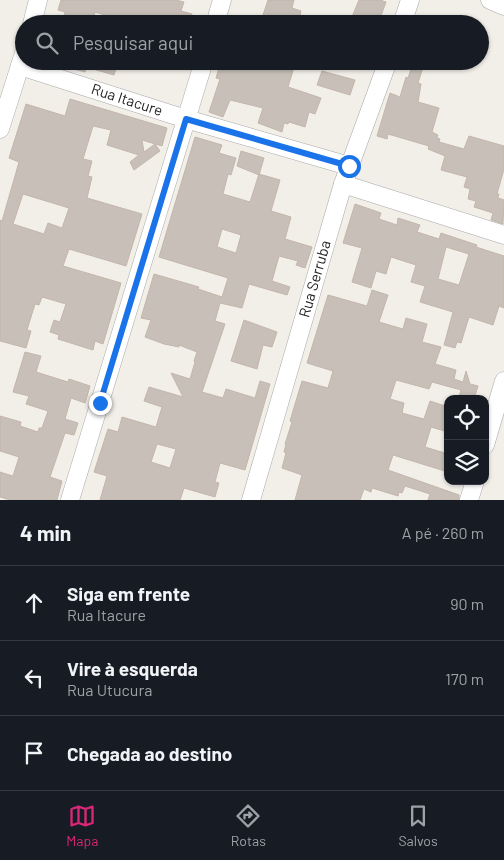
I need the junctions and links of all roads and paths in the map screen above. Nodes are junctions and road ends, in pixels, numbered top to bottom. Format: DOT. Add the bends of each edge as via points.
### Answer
graph roads {
  1 [pos="38,0"];
  2 [pos="222,0"];
  3 [pos="410,0"];
  4 [pos="490,0"];
  5 [pos="504,6"];
  6 [pos="34,15"];
  7 [pos="218,15"];
  8 [pos="405,15"];
  9 [pos="19,70"];
  10 [pos="50,70"];
  11 [pos="201,70"];
  12 [pos="385,70"];
  13 [pos="2,118"];
  14 [pos="186,119"];
  15 [pos="349,166"];
  16 [pos="343,184"];
  17 [pos="504,235"];
  18 [pos="504,381"];
  19 [pos="486,440"];
  20 [pos="473,485"];
  21 [pos="70,500"];
  22 [pos="251,500"];
  23 [pos="469,500"];
  1 -- 6 [label="street"];
  2 -- 7 [label="street"];
  3 -- 8 [label="street"];
  4 -- 5 [label="street"];
  9 -- 13 [label="street"];
  10 -- 14 [label="street, Rua Itacure"];
  11 -- 14 [label="street"];
  12 -- 15 [label="street, Rua Serruba"];
  14 -- 15 [label="street, Rua Itacure"];
  14 -- 21 [label="street"];
  15 -- 16 [label="street, Rua Serruba"];
  16 -- 17 [label="street"];
  16 -- 22 [label="street, Rua Serruba"];
  18 -- 19 [label="street"];
  20 -- 23 [label="street"];
}
